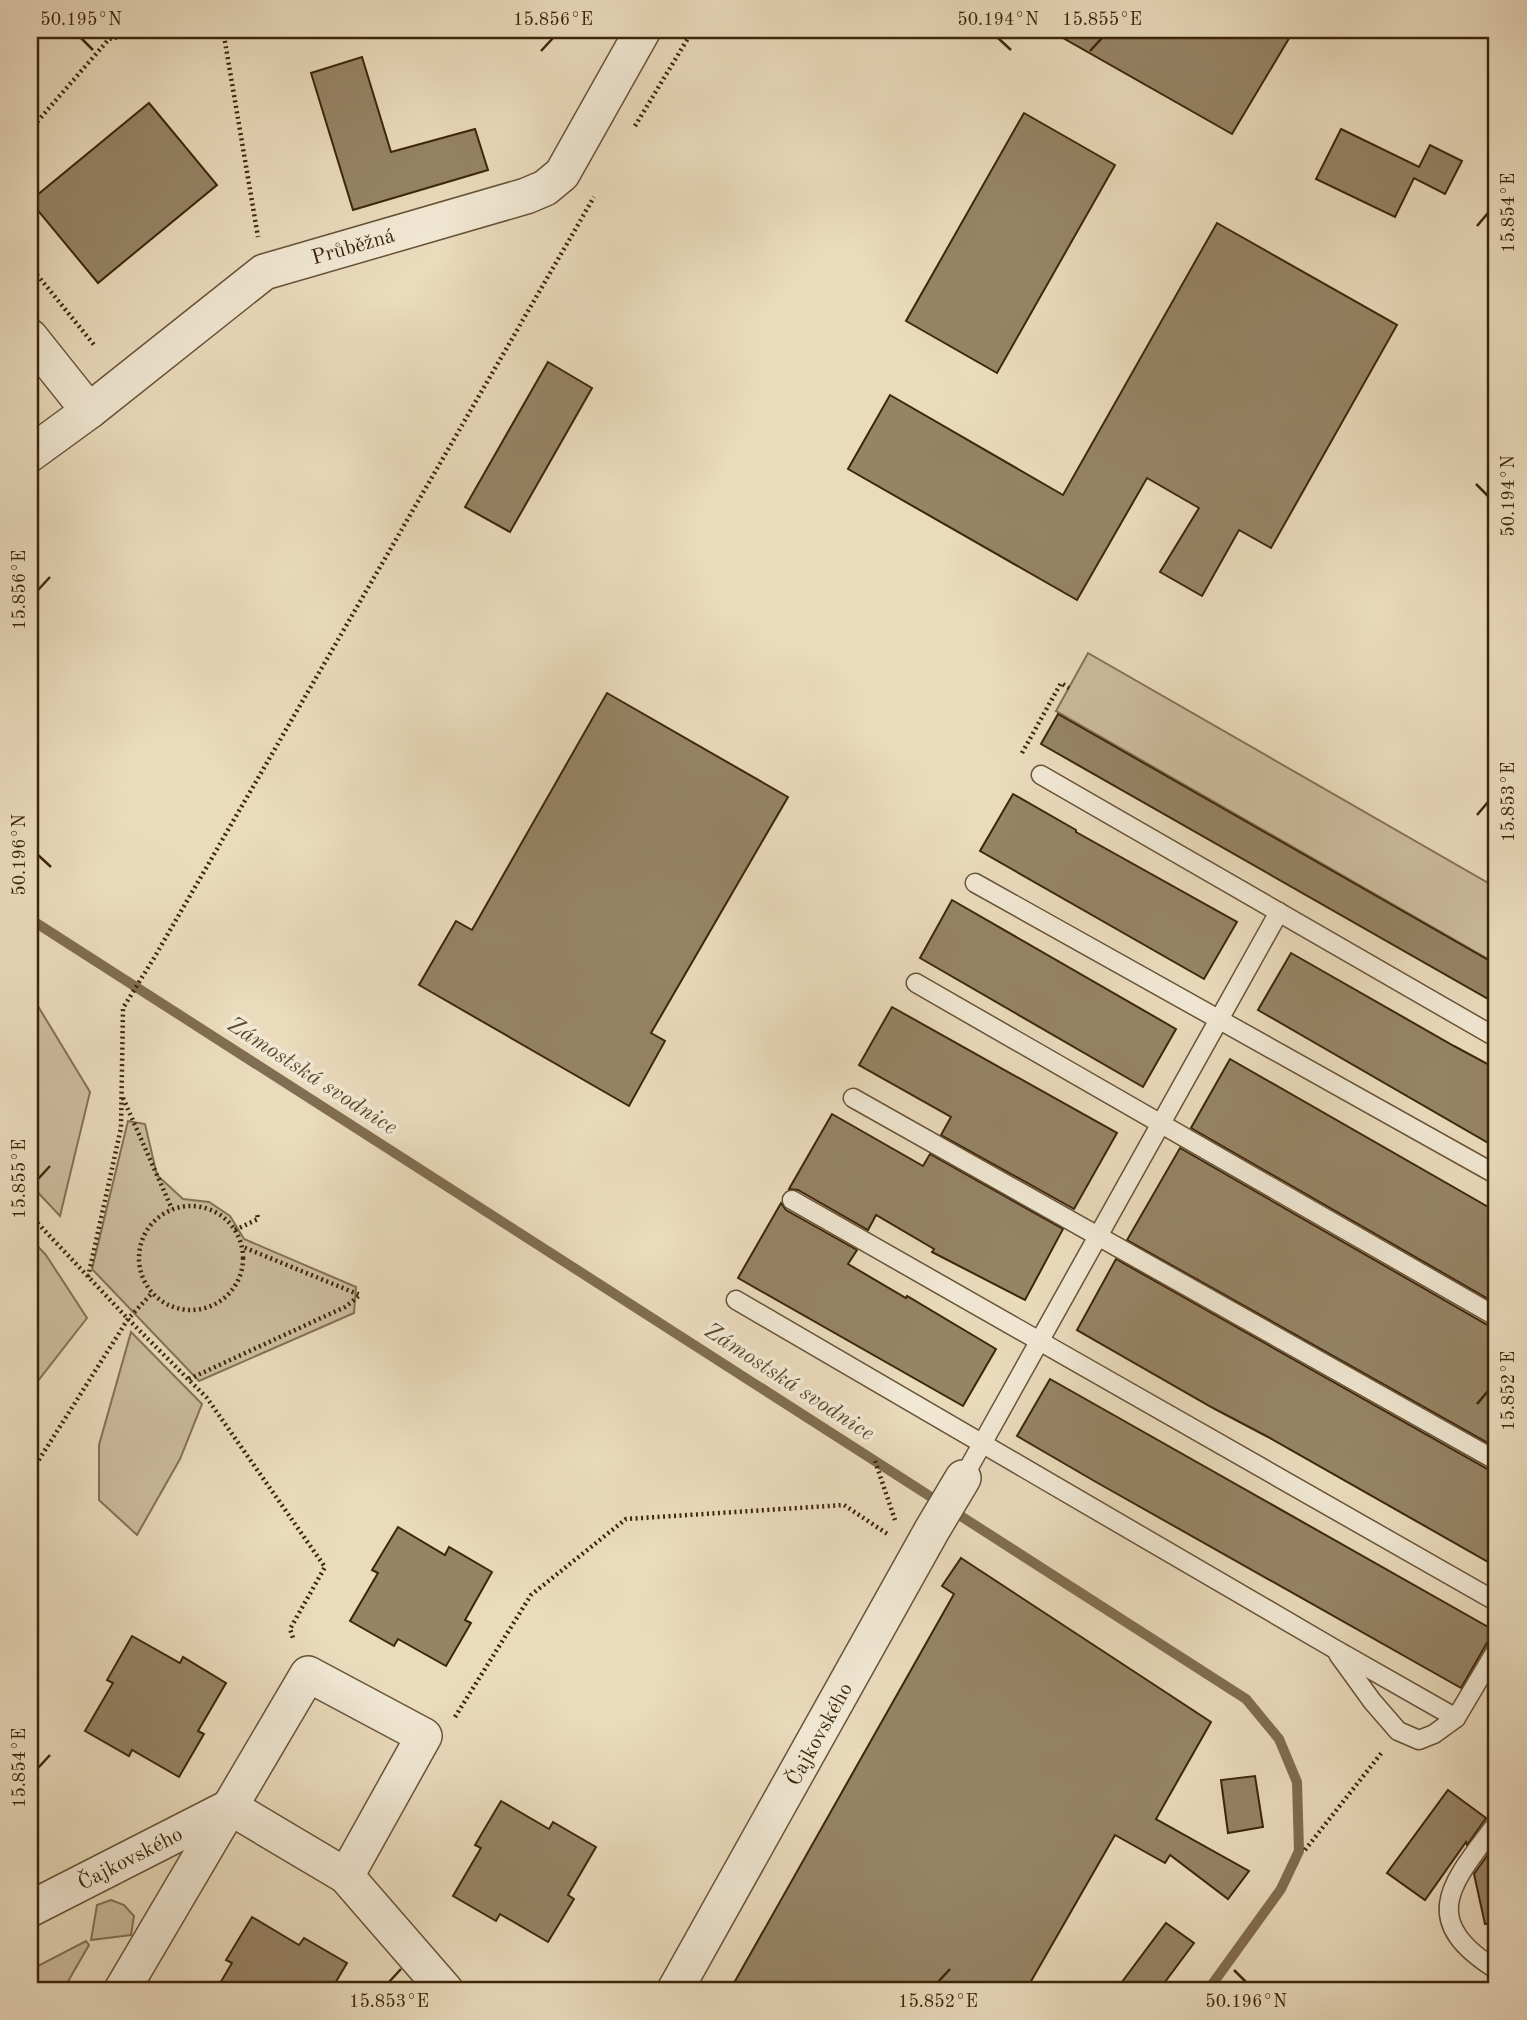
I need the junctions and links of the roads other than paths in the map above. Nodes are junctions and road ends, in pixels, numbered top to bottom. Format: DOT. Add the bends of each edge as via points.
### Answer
graph roads {
  1 [pos="643,30"];
  2 [pos="30,337"];
  3 [pos="89,411"];
  4 [pos="30,454"];
  5 [pos="1041,775"];
  6 [pos="975,883"];
  7 [pos="1279,912"];
  8 [pos="916,983"];
  9 [pos="1219,1020"];
  10 [pos="1497,1038"];
  11 [pos="853,1098"];
  12 [pos="1161,1124"];
  13 [pos="1497,1175"];
  14 [pos="792,1200"];
  15 [pos="1098,1236"];
  16 [pos="736,1300"];
  17 [pos="1497,1317"];
  18 [pos="1040,1341"];
  19 [pos="982,1445"];
  20 [pos="1497,1461"];
  21 [pos="963,1478"];
  22 [pos="1497,1602"];
  23 [pos="1334,1648"];
  24 [pos="1497,1649"];
  25 [pos="1456,1718"];
  26 [pos="230,1807"];
  27 [pos="1497,1823"];
  28 [pos="346,1876"];
  29 [pos="30,1909"];
  30 [pos="1497,1970"];
  31 [pos="122,1990"];
  32 [pos="446,1990"];
  33 [pos="675,1990"];
  1 -- 3 [label="street, Průběžná" via="562,174 545,188 264,272"];
  2 -- 3 [label="street"];
  3 -- 4 [label="street, Průběžná"];
  5 -- 7 [label="lane"];
  6 -- 9 [label="lane"];
  7 -- 9 [label="lane"];
  7 -- 10 [label="lane"];
  8 -- 12 [label="lane"];
  9 -- 12 [label="lane"];
  9 -- 13 [label="lane"];
  11 -- 15 [label="lane"];
  12 -- 15 [label="lane"];
  12 -- 17 [label="lane"];
  14 -- 18 [label="lane"];
  15 -- 18 [label="lane"];
  15 -- 20 [label="lane"];
  16 -- 19 [label="lane"];
  18 -- 19 [label="lane"];
  18 -- 22 [label="lane"];
  19 -- 21 [label="lane"];
  19 -- 23 [label="lane"];
  21 -- 33 [label="street, Čajkovského" via="918,1543"];
  23 -- 25 [label="lane"];
  23 -- 25 [label="lane" via="1398,1731 1419,1740"];
  24 -- 25 [label="lane"];
  26 -- 28 [label="street"];
  26 -- 28 [label="street, Čajkovského" via="308,1674 424,1736"];
  26 -- 29 [label="street, Čajkovského"];
  26 -- 31 [label="street, Čajkovského"];
  27 -- 30 [label="lane" via="1459,1874 1449,1899 1449,1914 1464,1944"];
  28 -- 32 [label="street"];
}
